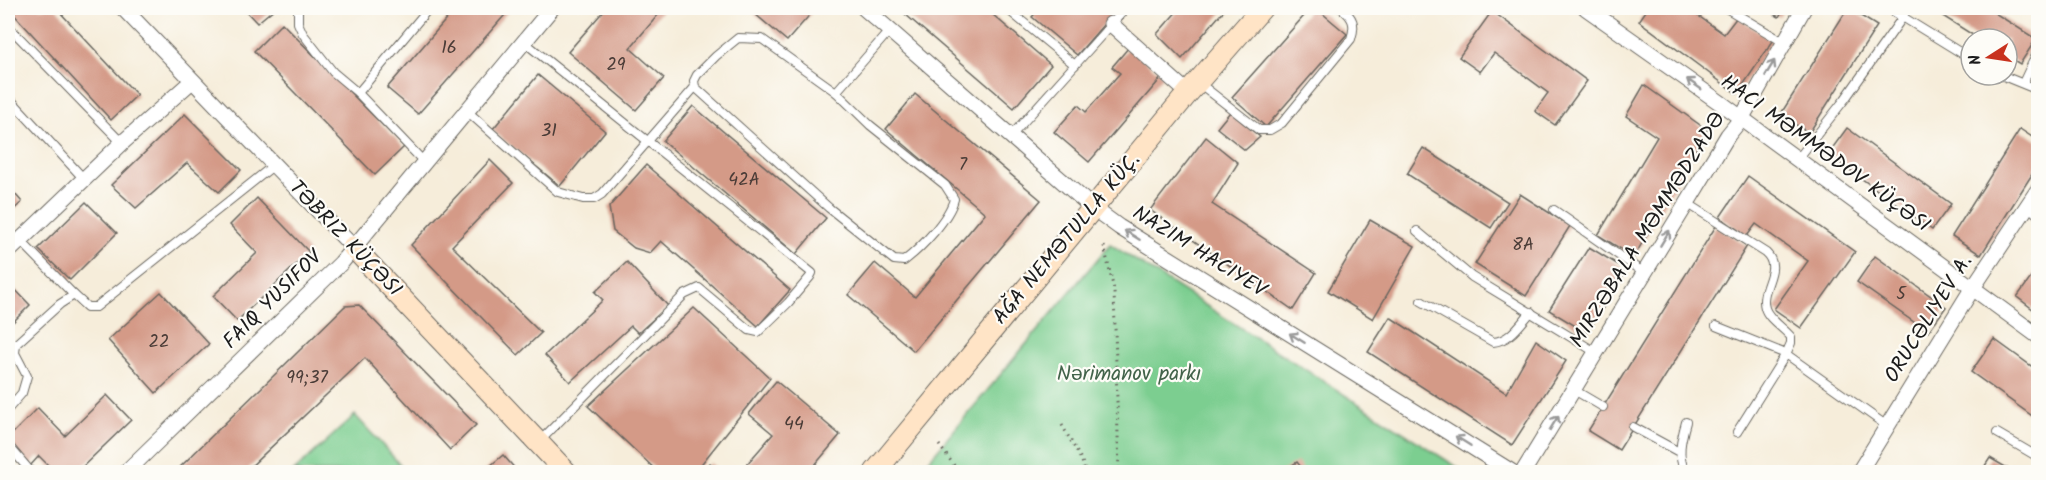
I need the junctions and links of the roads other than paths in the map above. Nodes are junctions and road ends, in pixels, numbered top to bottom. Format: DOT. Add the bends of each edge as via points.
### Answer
graph roads {
  1 [pos="123,8"];
  2 [pos="298,8"];
  3 [pos="429,8"];
  4 [pos="552,8"];
  5 [pos="864,8"];
  6 [pos="1006,8"];
  7 [pos="1126,8"];
  8 [pos="1262,8"];
  9 [pos="1341,8"];
  10 [pos="1586,8"];
  11 [pos="1726,8"];
  12 [pos="1804,8"];
  13 [pos="1888,8"];
  14 [pos="1907,8"];
  15 [pos="1901,15"];
  16 [pos="1112,24"];
  17 [pos="8,26"];
  18 [pos="890,30"];
  19 [pos="523,41"];
  20 [pos="1785,43"];
  21 [pos="1959,51"];
  22 [pos="2038,51"];
  23 [pos="1075,65"];
  24 [pos="192,81"];
  25 [pos="2019,82"];
  26 [pos="2023,83"];
  27 [pos="695,87"];
  28 [pos="1193,88"];
  29 [pos="2038,90"];
  30 [pos="836,92"];
  31 [pos="358,93"];
  32 [pos="10,99"];
  33 [pos="467,111"];
  34 [pos="1741,119"];
  35 [pos="1011,136"];
  36 [pos="649,141"];
  37 [pos="122,143"];
  38 [pos="1797,160"];
  39 [pos="424,162"];
  40 [pos="273,165"];
  41 [pos="84,179"];
  42 [pos="2038,190"];
  43 [pos="1687,202"];
  44 [pos="1093,208"];
  45 [pos="1554,210"];
  46 [pos="2033,211"];
  47 [pos="1417,231"];
  48 [pos="20,240"];
  49 [pos="353,247"];
  50 [pos="8,252"];
  51 [pos="1644,273"];
  52 [pos="1972,289"];
  53 [pos="74,295"];
  54 [pos="1421,301"];
  55 [pos="1531,312"];
  56 [pos="1716,326"];
  57 [pos="2038,336"];
  58 [pos="1597,353"];
  59 [pos="1786,354"];
  60 [pos="1574,390"];
  61 [pos="1602,407"];
  62 [pos="8,409"];
  63 [pos="1686,422"];
  64 [pos="1887,426"];
  65 [pos="1633,427"];
  66 [pos="1737,432"];
  67 [pos="1997,433"];
  68 [pos="538,443"];
  69 [pos="8,445"];
  70 [pos="1679,452"];
  71 [pos="2038,457"];
  72 [pos="31,472"];
  73 [pos="126,472"];
  74 [pos="566,472"];
  75 [pos="874,472"];
  76 [pos="1512,472"];
  77 [pos="1523,472"];
  78 [pos="1685,472"];
  79 [pos="1859,472"];
  1 -- 24 [label="street, TƏBRIZ KÜÇƏSI"];
  2 -- 31 [label="lane" via="303,34 333,72"];
  3 -- 31 [label="lane"];
  4 -- 19 [label="street, FAIQ YUSIFOV"];
  5 -- 18 [label="street"];
  6 -- 23 [label="lane"];
  7 -- 16 [label="lane"];
  8 -- 28 [label="street, AĞA NEMƏTULLA KÜÇ."];
  9 -- 28 [label="lane" via="1352,16 1355,28 1351,39 1282,123 1270,130 1259,130"];
  34 -- 10 [label="street, one-way"];
  11 -- 20 [label="lane"];
  12 -- 20 [label="street, MIRZƏBALA MƏMMƏDZADƏ"];
  13 -- 15 [label="lane"];
  14 -- 15 [label="lane"];
  15 -- 21 [label="lane"];
  15 -- 38 [label="lane" via="1845,99"];
  16 -- 23 [label="lane"];
  16 -- 28 [label="street"];
  17 -- 37 [label="lane"];
  18 -- 30 [label="lane"];
  18 -- 35 [label="street"];
  19 -- 33 [label="street, FAIQ YUSIFOV"];
  19 -- 36 [label="lane"];
  34 -- 20 [label="street, MIRZƏBALA MƏMMƏDZADƏ, one-way"];
  22 -- 26 [label="lane"];
  23 -- 35 [label="lane"];
  24 -- 37 [label="street"];
  24 -- 40 [label="street, TƏBRIZ KÜÇƏSI"];
  25 -- 26 [label="lane"];
  26 -- 29 [label="lane"];
  27 -- 30 [label="lane" via="697,75 716,56 738,38 748,38 762,39"];
  27 -- 30 [label="lane" via="829,208 894,260 904,261 951,210 954,199 945,185 870,125"];
  27 -- 36 [label="lane"];
  28 -- 44 [label="street, AĞA NEMƏTULLA KÜÇ."];
  31 -- 39 [label="lane"];
  32 -- 41 [label="lane"];
  33 -- 36 [label="lane" via="558,192 583,199 602,194"];
  33 -- 39 [label="street, FAIQ YUSIFOV"];
  34 -- 38 [label="street"];
  34 -- 43 [label="street, MIRZƏBALA MƏMMƏDZADƏ"];
  35 -- 44 [label="street"];
  36 -- 68 [label="lane" via="812,275 758,332 749,330 699,288 691,290"];
  37 -- 41 [label="street"];
  38 -- 52 [label="street"];
  39 -- 49 [label="street, FAIQ YUSIFOV"];
  40 -- 49 [label="street, TƏBRIZ KÜÇƏSI"];
  40 -- 53 [label="lane" via="96,307 87,307"];
  41 -- 48 [label="street"];
  42 -- 46 [label="street, ORUCƏLIYEV A."];
  51 -- 43 [label="street, MIRZƏBALA MƏMMƏDZADƏ, one-way"];
  43 -- 59 [label="lane" via="1772,259 1764,305 1791,337"];
  44 -- 75 [label="street, AĞA NEMƏTULLA KÜÇ."];
  76 -- 44 [label="street, one-way"];
  45 -- 51 [label="lane"];
  46 -- 52 [label="street, ORUCƏLIYEV A."];
  47 -- 55 [label="lane" via="1472,277"];
  48 -- 50 [label="street"];
  48 -- 53 [label="lane"];
  49 -- 68 [label="street, TƏBRIZ KÜÇƏSI"];
  49 -- 73 [label="street, FAIQ YUSIFOV"];
  51 -- 58 [label="street, MIRZƏBALA MƏMMƏDZADƏ"];
  52 -- 57 [label="street"];
  52 -- 64 [label="street, ORUCƏLIYEV A."];
  53 -- 62 [label="lane" via="16,344 15,353 27,376 22,393"];
  54 -- 55 [label="lane" via="1493,342 1510,336"];
  55 -- 58 [label="lane"];
  56 -- 59 [label="lane"];
  58 -- 60 [label="street, MIRZƏBALA MƏMMƏDZADƏ"];
  59 -- 64 [label="lane"];
  59 -- 66 [label="lane"];
  60 -- 61 [label="lane"];
  77 -- 60 [label="street, MIRZƏBALA MƏMMƏDZADƏ, one-way"];
  63 -- 70 [label="lane"];
  64 -- 79 [label="street, ORUCƏLIYEV A."];
  65 -- 70 [label="lane"];
  67 -- 71 [label="lane"];
  68 -- 74 [label="street, TƏBRIZ KÜÇƏSI"];
  69 -- 72 [label="lane"];
  70 -- 78 [label="lane"];
}
